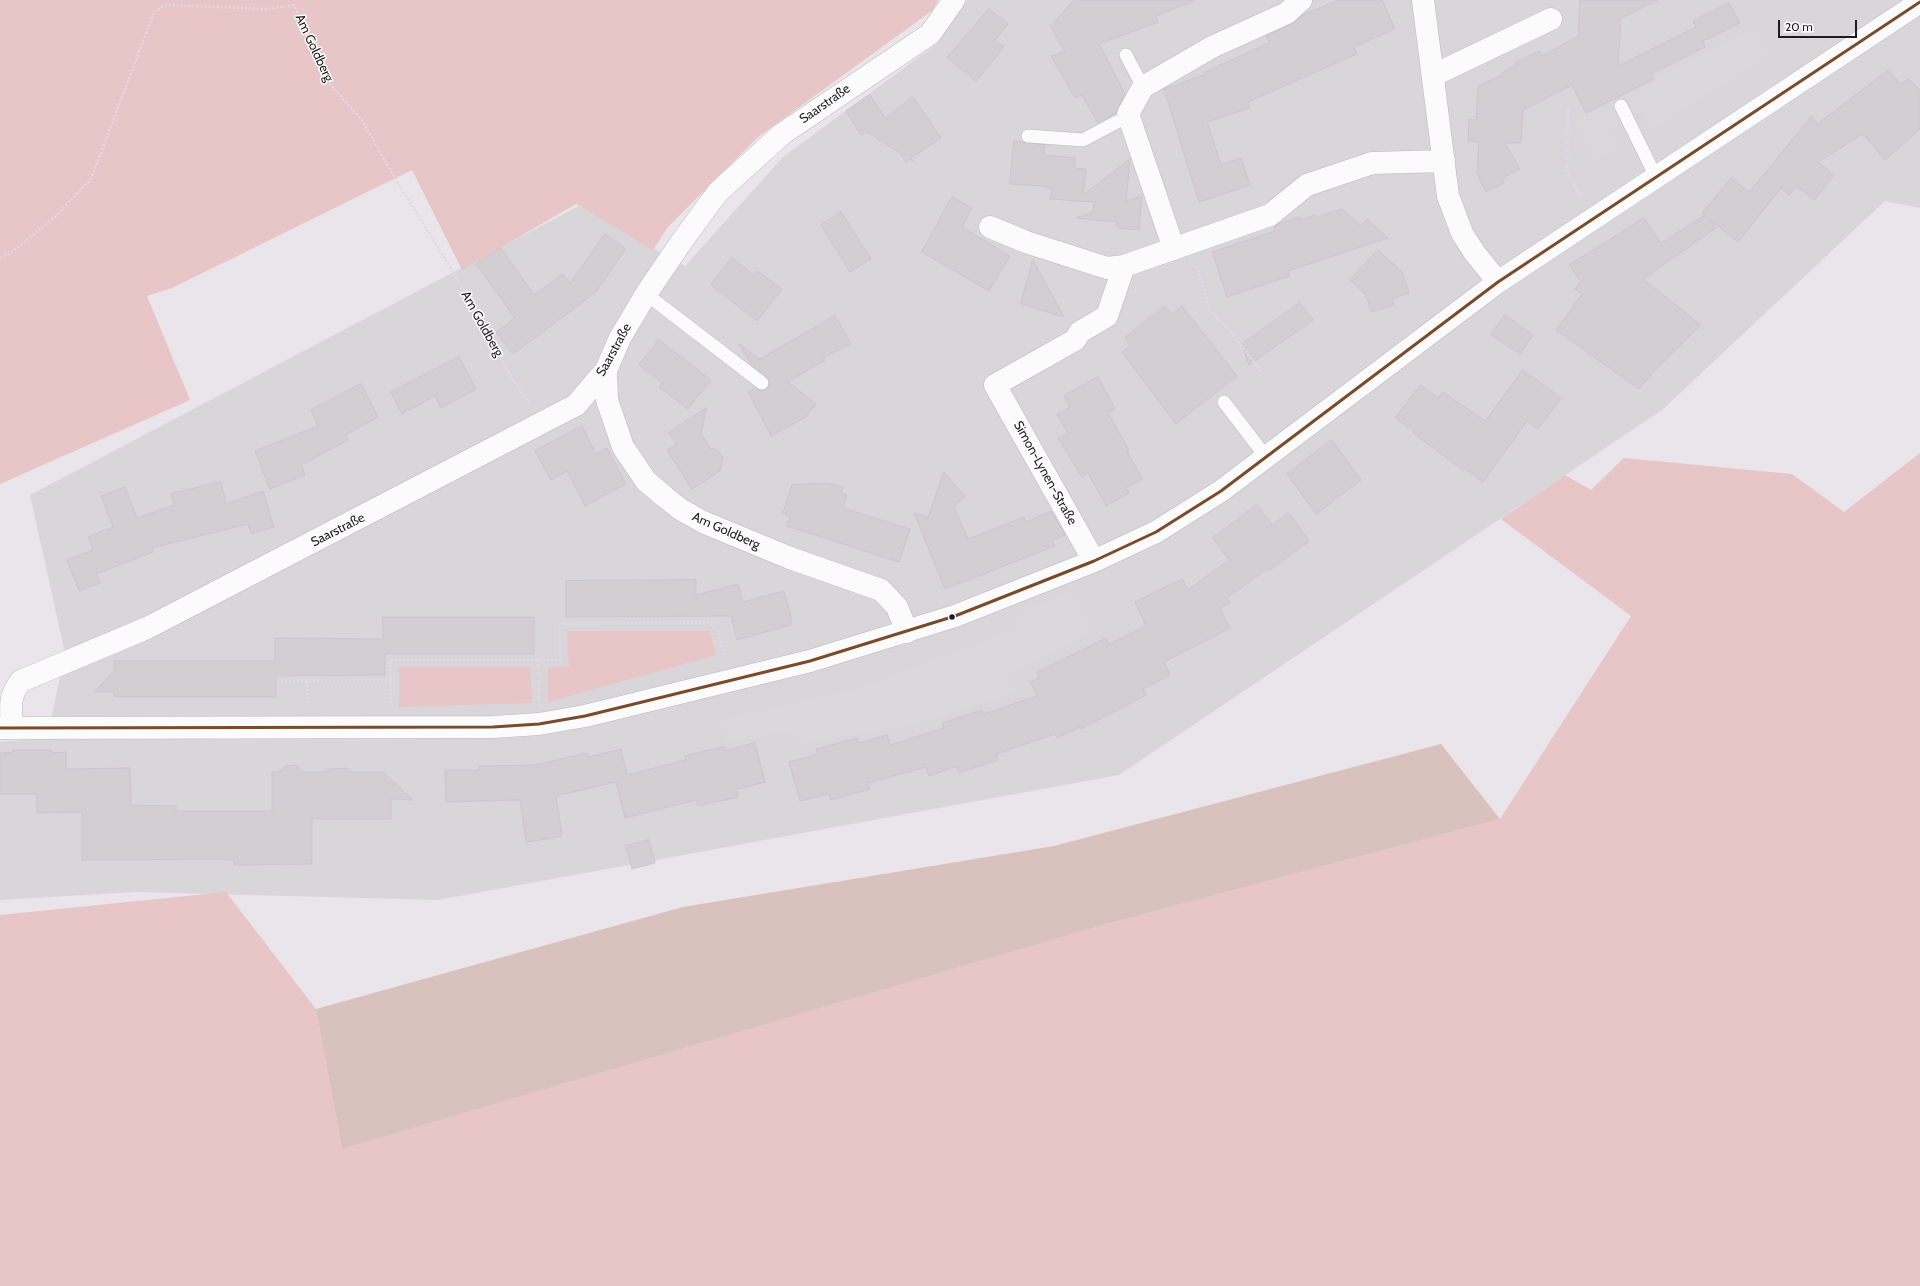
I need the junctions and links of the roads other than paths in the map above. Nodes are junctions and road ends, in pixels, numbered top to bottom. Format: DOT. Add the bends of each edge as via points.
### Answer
graph roads {
  1 [pos="954,0"];
  2 [pos="1301,0"];
  3 [pos="1424,0"];
  4 [pos="1920,2"];
  5 [pos="1551,19"];
  6 [pos="1126,55"];
  7 [pos="1434,75"];
  8 [pos="1143,87"];
  9 [pos="1621,106"];
  10 [pos="1130,115"];
  11 [pos="1028,136"];
  12 [pos="1444,161"];
  13 [pos="1656,177"];
  14 [pos="990,227"];
  15 [pos="1182,246"];
  16 [pos="1124,266"];
  17 [pos="1498,282"];
  18 [pos="646,294"];
  19 [pos="606,370"];
  20 [pos="762,383"];
  21 [pos="1224,402"];
  22 [pos="1266,457"];
  23 [pos="1094,561"];
  24 [pos="907,632"];
  25 [pos="6,728"];
  1 -- 18 [label="street, Saarstraße" via="930,34 782,134 718,192"];
  2 -- 8 [label="street" via="1287,13 1212,47"];
  3 -- 7 [label="street"];
  4 -- 13 [label="street"];
  5 -- 7 [label="street"];
  6 -- 8 [label="lane"];
  7 -- 12 [label="street"];
  8 -- 10 [label="street" via="1128,114"];
  9 -- 13 [label="lane"];
  10 -- 11 [label="lane" via="1083,140"];
  10 -- 15 [label="street"];
  12 -- 15 [label="street" via="1372,163 1307,185 1270,215"];
  12 -- 17 [label="street" via="1448,196 1462,232"];
  13 -- 17 [label="street"];
  14 -- 16 [label="street" via="1026,242 1107,268"];
  15 -- 16 [label="street"];
  16 -- 23 [label="street, Simon-Lynen-Straße" via="1107,316 1080,332 1076,340 995,384"];
  17 -- 22 [label="street"];
  18 -- 19 [label="street, Saarstraße" via="620,338"];
  18 -- 20 [label="lane"];
  19 -- 24 [label="street, Am Goldberg" via="607,400 623,447 646,481 664,497 703,522 790,558 881,590 897,608"];
  19 -- 25 [label="street, Saarstraße" via="576,405 543,423 147,628 20,681 13,690"];
  21 -- 22 [label="lane"];
  22 -- 23 [label="street" via="1221,491 1156,532"];
  23 -- 24 [label="street" via="955,616"];
  24 -- 25 [label="street" via="810,661 585,716 539,724 485,727"];
}
